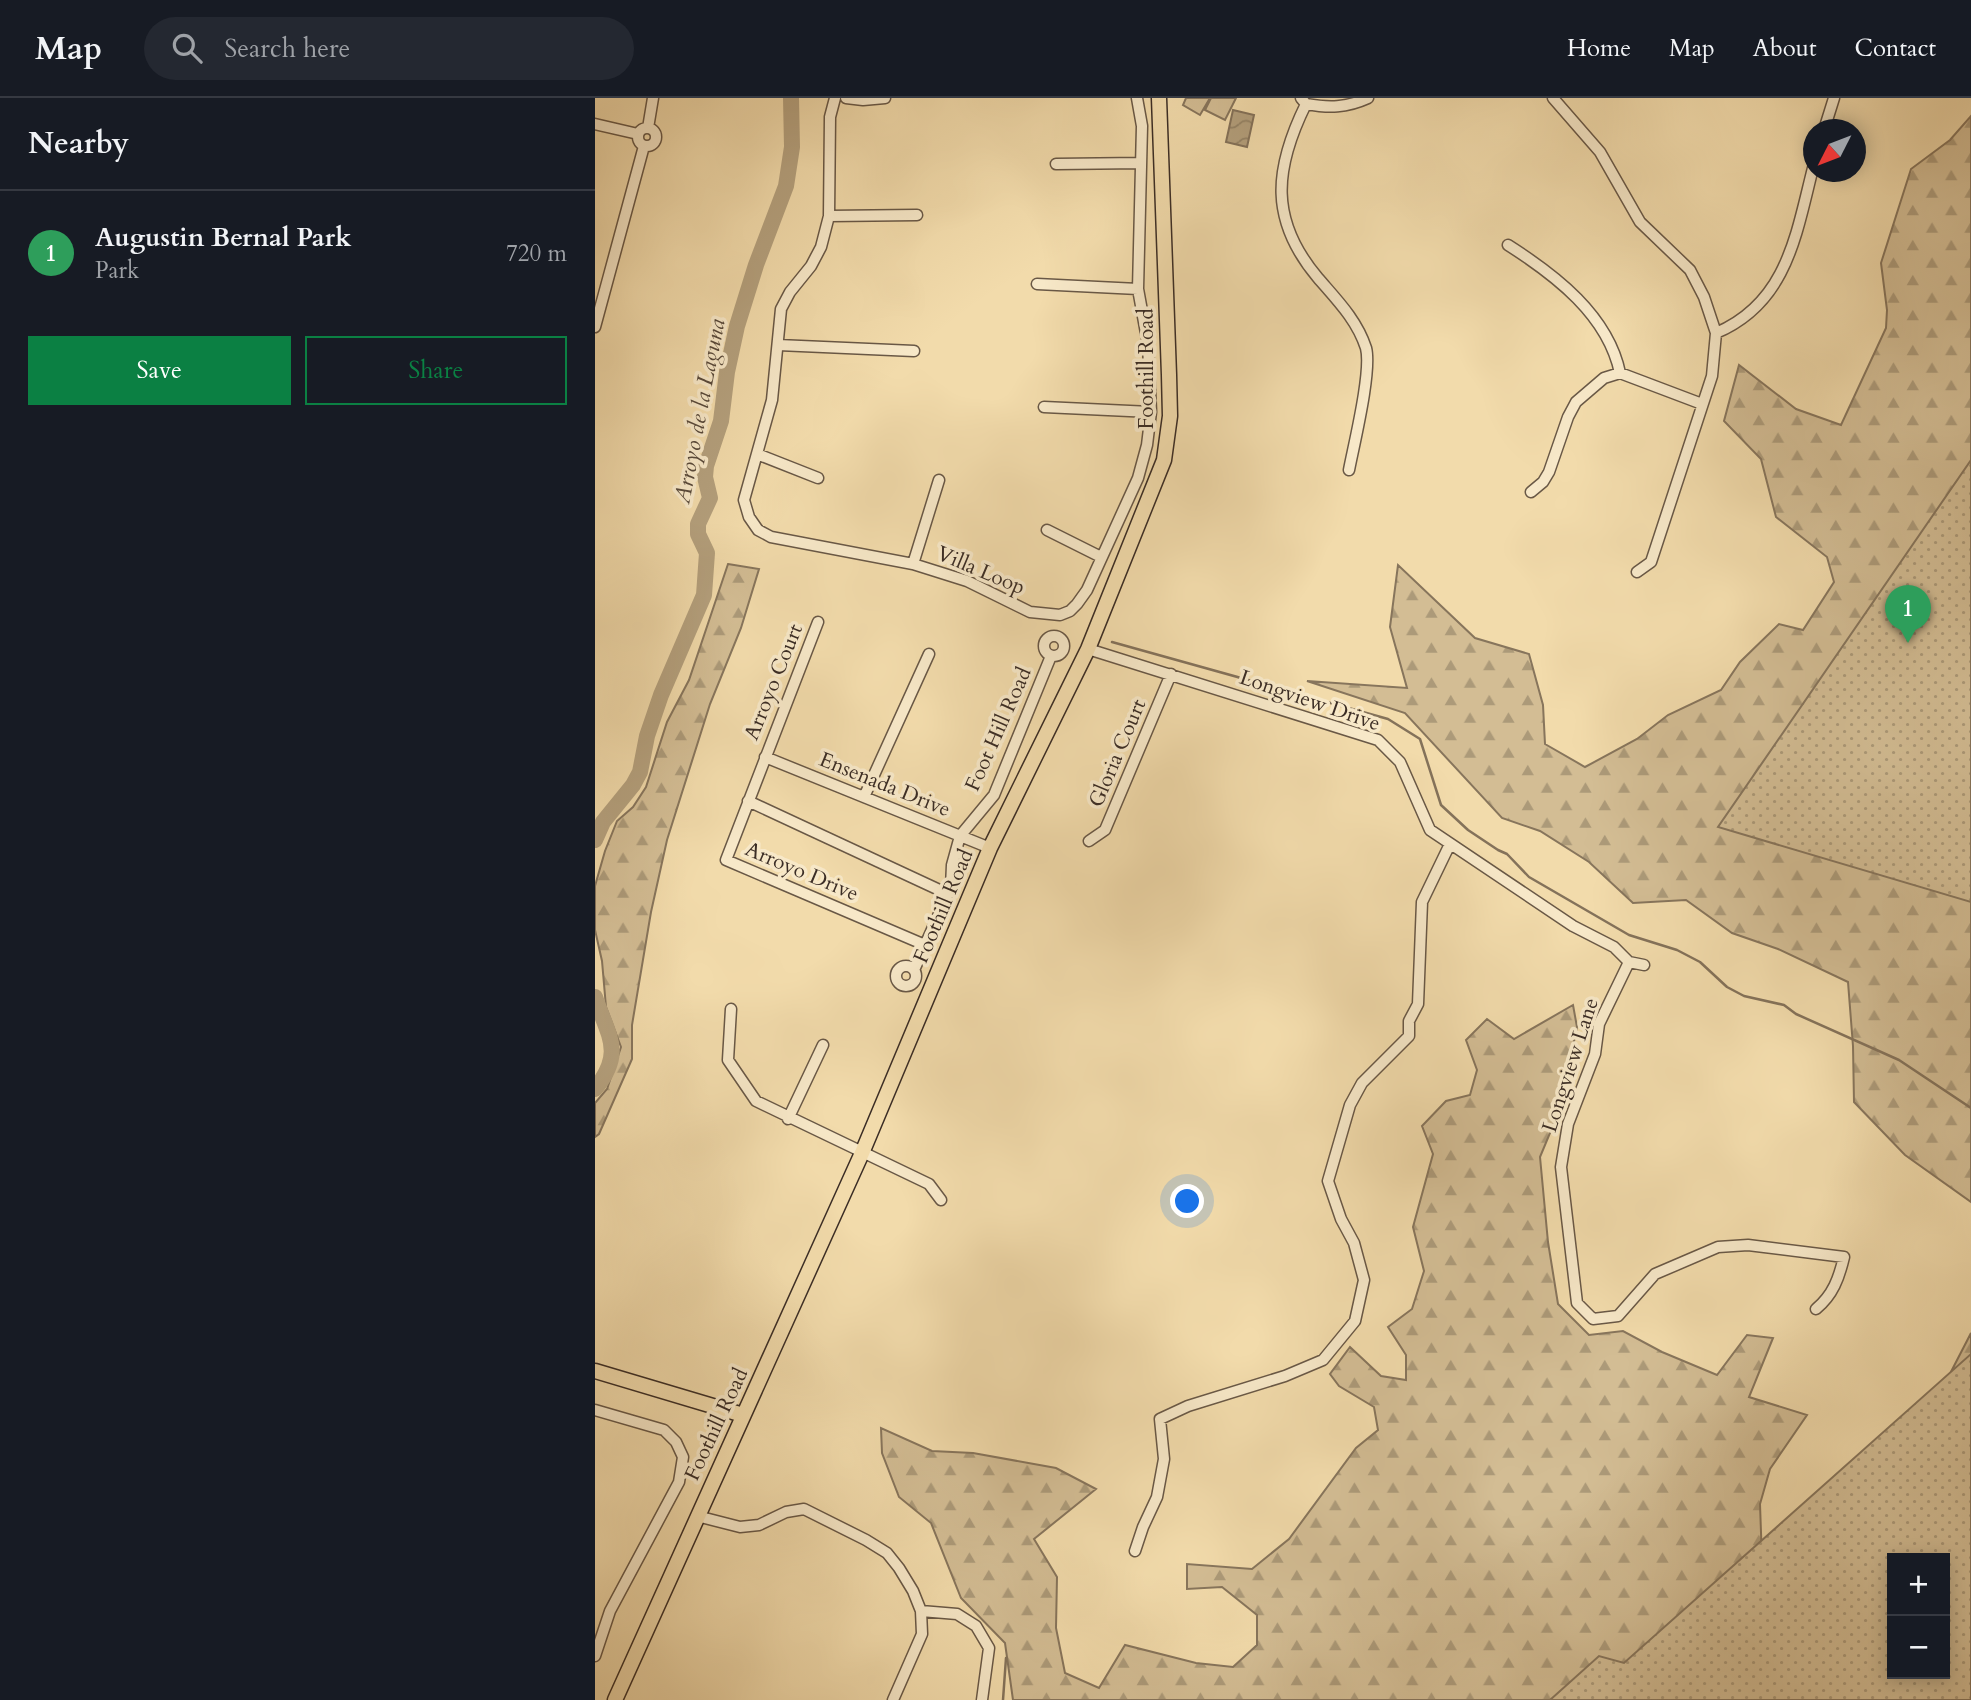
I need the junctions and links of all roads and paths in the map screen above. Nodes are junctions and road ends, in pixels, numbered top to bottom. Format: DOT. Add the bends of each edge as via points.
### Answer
graph roads {
  1 [pos="653,98"];
  2 [pos="835,98"];
  3 [pos="846,98"];
  4 [pos="885,98"];
  5 [pos="1137,98"];
  6 [pos="1159,98"];
  7 [pos="1368,98"];
  8 [pos="1553,98"];
  9 [pos="1834,98"];
  10 [pos="1303,101"];
  11 [pos="1565,103"];
  12 [pos="1827,119"];
  13 [pos="595,124"];
  14 [pos="643,131"];
  15 [pos="644,146"];
  16 [pos="1141,163"];
  17 [pos="1056,164"];
  18 [pos="1810,182"];
  19 [pos="917,215"];
  20 [pos="829,216"];
  21 [pos="1508,246"];
  22 [pos="1037,284"];
  23 [pos="1138,289"];
  24 [pos="595,327"];
  25 [pos="1716,333"];
  26 [pos="778,345"];
  27 [pos="914,351"];
  28 [pos="1620,373"];
  29 [pos="1702,404"];
  30 [pos="1044,407"];
  31 [pos="1151,412"];
  32 [pos="757,454"];
  33 [pos="1349,470"];
  34 [pos="818,478"];
  35 [pos="939,480"];
  36 [pos="1531,492"];
  37 [pos="1047,530"];
  38 [pos="1101,557"];
  39 [pos="913,564"];
  40 [pos="1637,572"];
  41 [pos="818,622"];
  42 [pos="1088,649"];
  43 [pos="929,654"];
  44 [pos="1051,656"];
  45 [pos="1171,674"];
  46 [pos="765,757"];
  47 [pos="864,797"];
  48 [pos="748,802"];
  49 [pos="960,836"];
  50 [pos="1089,841"];
  51 [pos="1450,844"];
  52 [pos="991,848"];
  53 [pos="948,894"];
  54 [pos="925,945"];
  55 [pos="1629,962"];
  56 [pos="1644,965"];
  57 [pos="914,970"];
  58 [pos="731,1009"];
  59 [pos="823,1045"];
  60 [pos="788,1119"];
  61 [pos="862,1153"];
  62 [pos="941,1200"];
  63 [pos="1816,1309"];
  64 [pos="595,1371"];
  65 [pos="595,1410"];
  66 [pos="743,1415"];
  67 [pos="697,1516"];
  68 [pos="1135,1551"];
  69 [pos="921,1611"];
  70 [pos="595,1656"];
  71 [pos="615,1700"];
  72 [pos="893,1700"];
  73 [pos="982,1700"];
  1 -- 14 [label="street"];
  2 -- 20 [label="street, Villa Loop" via="830,117"];
  3 -- 4 [label="street"];
  5 -- 16 [label="street, Villa Loop"];
  6 -- 42 [label="main road, Foothill Road" via="1170,416 1164,460"];
  7 -- 10 [label="street" via="1332,108"];
  8 -- 11 [label="street"];
  9 -- 12 [label="street"];
  10 -- 33 [label="street" via="1282,166 1284,210 1298,252 1352,319 1367,351"];
  11 -- 25 [label="street" via="1606,160 1640,222 1690,270"];
  13 -- 14 [label="street"];
  14 -- 15 [label="street" via="639,142"];
  14 -- 15 [label="street" via="655,132 656,139"];
  15 -- 24 [label="street"];
  16 -- 17 [label="street"];
  16 -- 23 [label="street, Villa Loop"];
  18 -- 25 [label="street" via="1786,267 1763,300 1736,324"];
  19 -- 20 [label="street"];
  20 -- 26 [label="street, Villa Loop" via="821,247 781,309"];
  21 -- 28 [label="street" via="1534,261 1591,315 1610,340"];
  22 -- 23 [label="street"];
  23 -- 31 [label="street, Villa Loop" via="1148,344"];
  25 -- 29 [label="street" via="1712,376"];
  26 -- 27 [label="street"];
  26 -- 32 [label="street, Villa Loop" via="772,400"];
  28 -- 29 [label="street"];
  28 -- 36 [label="street" via="1604,378 1576,402 1549,472"];
  29 -- 40 [label="street" via="1651,562"];
  30 -- 31 [label="street"];
  31 -- 38 [label="street, Villa Loop" via="1138,478"];
  32 -- 34 [label="street"];
  32 -- 39 [label="street, Villa Loop" via="744,500 758,530 771,537"];
  35 -- 39 [label="street"];
  37 -- 38 [label="street"];
  38 -- 39 [label="street, Villa Loop" via="1087,590 1070,611 1060,615 1030,612 967,581"];
  41 -- 46 [label="street, Arroyo Court"];
  42 -- 45 [label="street, Longview Drive"];
  42 -- 52 [label="main road, Foothill Road"];
  43 -- 47 [label="street"];
  44 -- 49 [label="street, Foot Hill Road" via="994,795"];
  45 -- 50 [label="street, Gloria Court" via="1105,830"];
  45 -- 51 [label="street, Longview Drive" via="1378,740 1400,762 1430,830"];
  46 -- 47 [label="street, Ensenada Drive"];
  46 -- 48 [label="street, Arroyo Drive"];
  47 -- 49 [label="street, Ensenada Drive"];
  48 -- 53 [label="street"];
  48 -- 54 [label="street, Arroyo Drive" via="726,860"];
  49 -- 52 [label="street, Ensenada Drive"];
  49 -- 53 [label="street, Foot Hill Road"];
  51 -- 55 [label="street, Longview Drive" via="1573,926 1614,947"];
  51 -- 68 [label="street" via="1422,902 1418,1004 1409,1021 1409,1036 1362,1083 1350,1105 1328,1181 1364,1280 1355,1321 1323,1360 1160,1419 1164,1459 1157,1497"];
  52 -- 61 [label="main road, Foothill Road"];
  53 -- 54 [label="street, Foot Hill Road"];
  54 -- 57 [label="street, Foot Hill Road"];
  55 -- 56 [label="street, Longview Drive"];
  55 -- 63 [label="street, Longview Lane" via="1599,1024 1595,1054 1568,1124 1561,1167 1577,1303 1593,1319 1618,1316 1655,1274 1718,1247 1748,1245 1844,1257 1833,1290"];
  58 -- 60 [label="street" via="728,1060 756,1101"];
  59 -- 60 [label="street"];
  60 -- 61 [label="street"];
  61 -- 62 [label="street" via="929,1184"];
  61 -- 66 [label="main road, Foothill Road"];
  64 -- 66 [label="main road"];
  65 -- 70 [label="street" via="664,1430 683,1457 678,1482 610,1611"];
  66 -- 67 [label="main road, Foothill Road"];
  67 -- 69 [label="street" via="740,1527 804,1509 887,1553"];
  67 -- 71 [label="main road, Foothill Road"];
  69 -- 72 [label="street" via="922,1634"];
  69 -- 73 [label="street" via="957,1614 976,1626 989,1648"];
}
